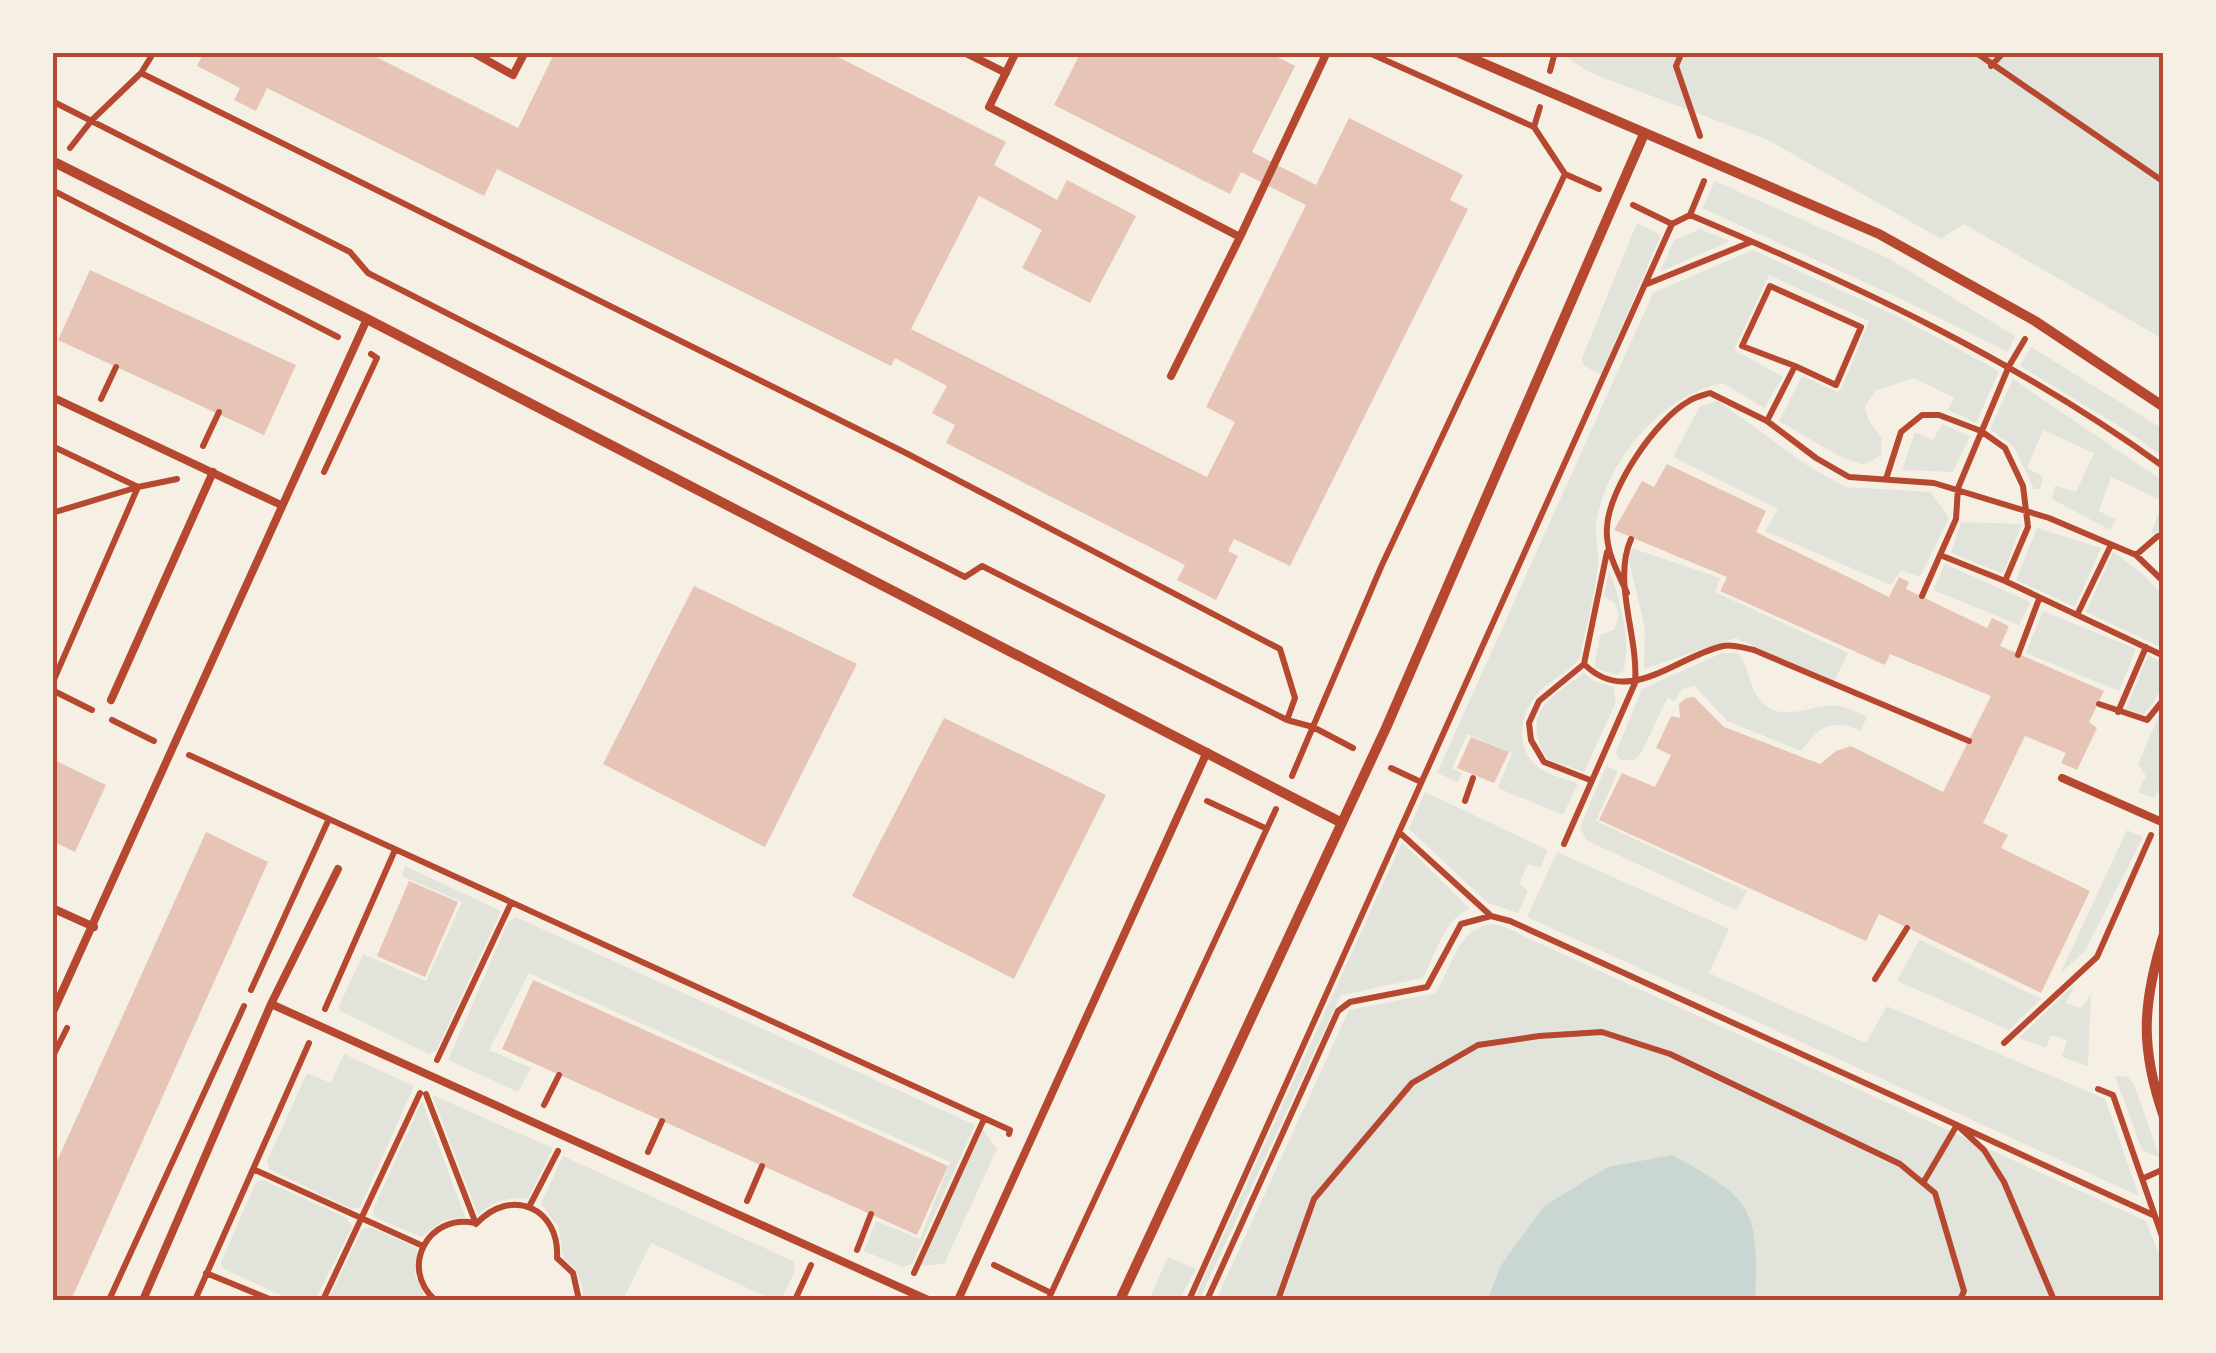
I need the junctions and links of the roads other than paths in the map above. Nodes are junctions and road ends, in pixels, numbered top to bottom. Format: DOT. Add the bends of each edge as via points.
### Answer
graph roads {
  1 [pos="472,52"];
  2 [pos="525,52"];
  3 [pos="964,52"];
  4 [pos="1016,52"];
  5 [pos="1327,52"];
  6 [pos="1457,52"];
  7 [pos="1006,73"];
  8 [pos="1644,134"];
  9 [pos="55,162"];
  10 [pos="1240,237"];
  11 [pos="367,319"];
  12 [pos="1171,376"];
  13 [pos="52,397"];
  14 [pos="2164,407"];
  15 [pos="213,472"];
  16 [pos="281,505"];
  17 [pos="112,700"];
  18 [pos="1207,752"];
  19 [pos="2062,778"];
  20 [pos="2160,822"];
  21 [pos="1342,823"];
  22 [pos="338,869"];
  23 [pos="52,908"];
  24 [pos="94,927"];
  25 [pos="2164,934"];
  26 [pos="271,1004"];
  27 [pos="52,1014"];
  28 [pos="2164,1117"];
  29 [pos="143,1300"];
  30 [pos="928,1300"];
  31 [pos="958,1300"];
  32 [pos="1120,1300"];
  1 -- 2 [label="lane" via="513,75"];
  3 -- 7 [label="lane"];
  4 -- 7 [label="lane"];
  5 -- 10 [label="lane"];
  6 -- 8 [label="street"];
  7 -- 10 [label="lane" via="989,107"];
  8 -- 14 [label="street" via="1878,234 2036,321"];
  8 -- 21 [label="street"];
  9 -- 11 [label="street"];
  10 -- 12 [label="lane"];
  11 -- 16 [label="lane"];
  11 -- 18 [label="street"];
  13 -- 15 [label="lane"];
  15 -- 16 [label="lane"];
  15 -- 17 [label="lane"];
  16 -- 24 [label="lane"];
  18 -- 21 [label="street"];
  18 -- 31 [label="lane"];
  19 -- 20 [label="lane"];
  21 -- 32 [label="street"];
  22 -- 26 [label="lane"];
  23 -- 24 [label="lane"];
  24 -- 27 [label="lane"];
  25 -- 28 [label="street" via="2145,1024 2149,1075"];
  26 -- 29 [label="lane"];
  26 -- 30 [label="lane"];
}
